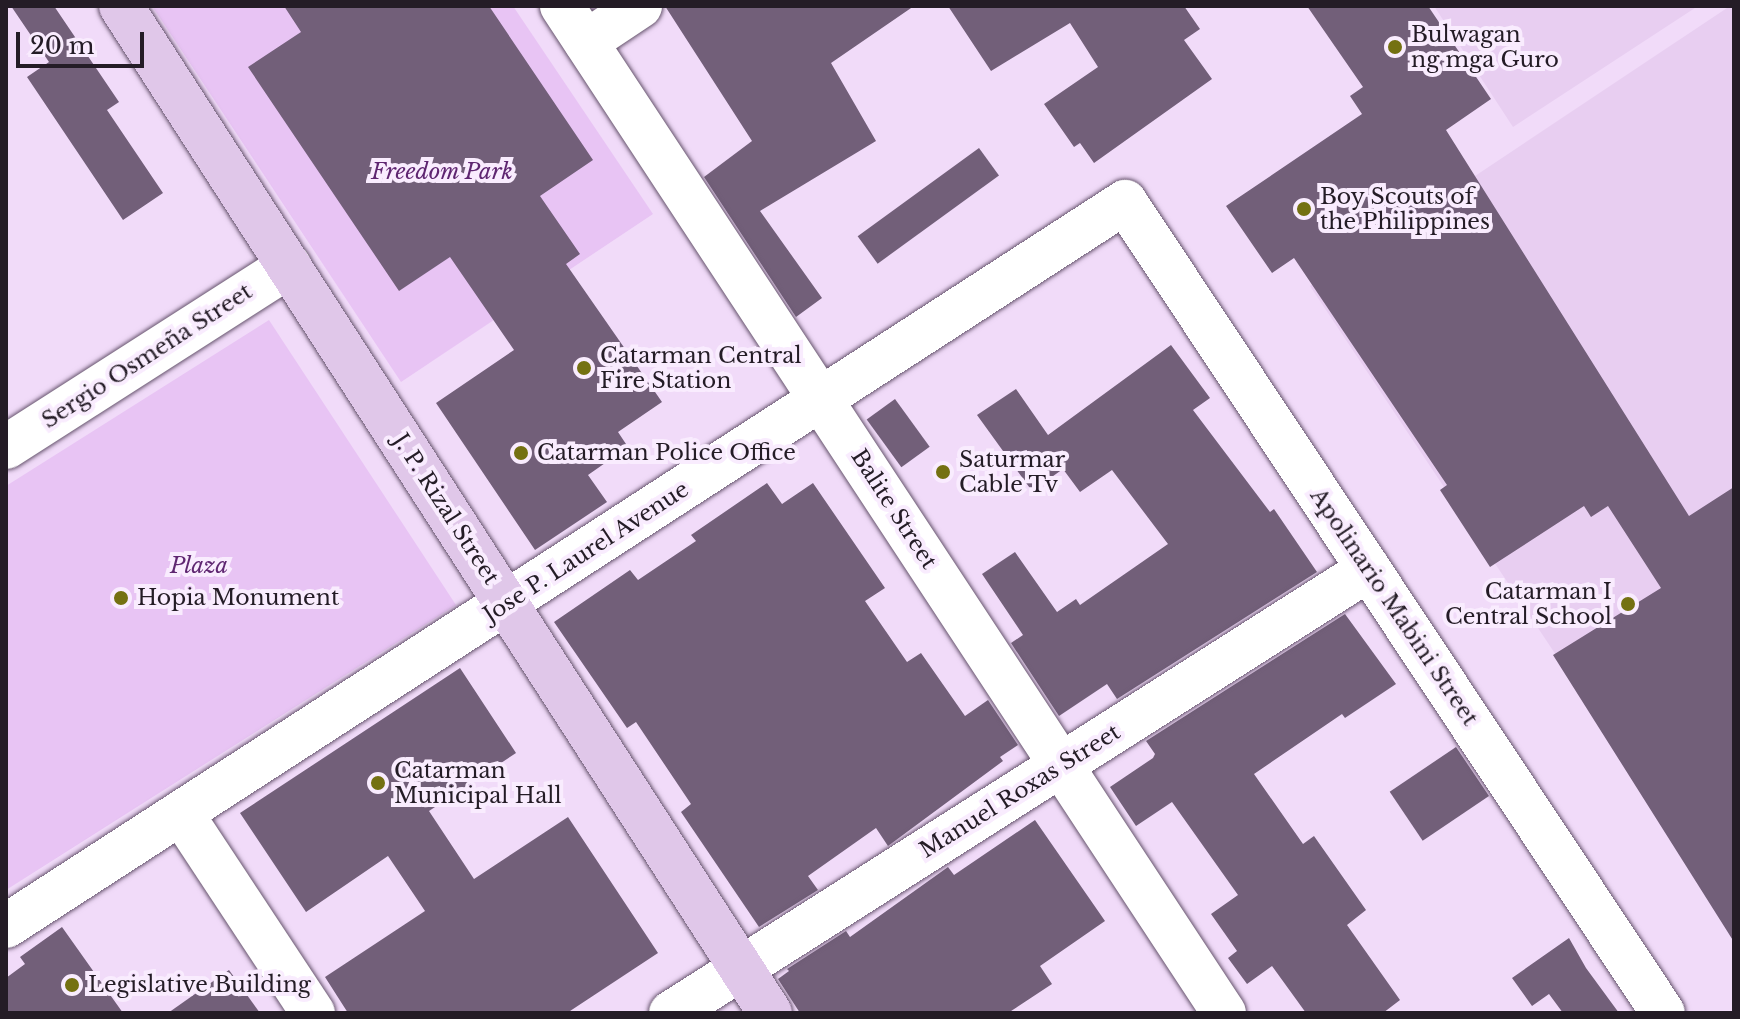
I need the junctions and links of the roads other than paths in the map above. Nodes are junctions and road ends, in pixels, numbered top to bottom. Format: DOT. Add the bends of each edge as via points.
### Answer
graph roads {
  1 [pos="121,6"];
  2 [pos="562,6"];
  3 [pos="640,6"];
  4 [pos="586,42"];
  5 [pos="1125,202"];
  6 [pos="289,266"];
  7 [pos="823,398"];
  8 [pos="6,447"];
  9 [pos="1369,569"];
  10 [pos="507,604"];
  11 [pos="1061,765"];
  12 [pos="181,813"];
  13 [pos="6,926"];
  14 [pos="741,968"];
  15 [pos="313,1013"];
  16 [pos="671,1013"];
  17 [pos="770,1013"];
  18 [pos="1224,1013"];
  19 [pos="1663,1013"];
  1 -- 6 [label="main road, J. P. Rizal Street"];
  2 -- 4 [label="street, Balite Street"];
  3 -- 4 [label="street"];
  4 -- 7 [label="street, Balite Street"];
  5 -- 7 [label="street, Jose P. Laurel Avenue"];
  5 -- 9 [label="street, Apolinario Mabini Street"];
  6 -- 8 [label="street, Sergio Osmeña Street"];
  6 -- 10 [label="main road, J. P. Rizal Street"];
  7 -- 10 [label="street, Jose P. Laurel Avenue"];
  7 -- 11 [label="street, Balite Street"];
  9 -- 11 [label="street, Manuel Roxas Street"];
  9 -- 19 [label="street, Apolinario Mabini Street"];
  10 -- 12 [label="street, Jose P. Laurel Avenue"];
  10 -- 14 [label="main road, J. P. Rizal Street"];
  11 -- 14 [label="street, Manuel Roxas Street"];
  11 -- 18 [label="street, Balite Street"];
  12 -- 13 [label="street, Jose P. Laurel Avenue"];
  12 -- 15 [label="street"];
  14 -- 16 [label="street, Manuel Roxas Street"];
  14 -- 17 [label="main road, J. P. Rizal Street"];
}
